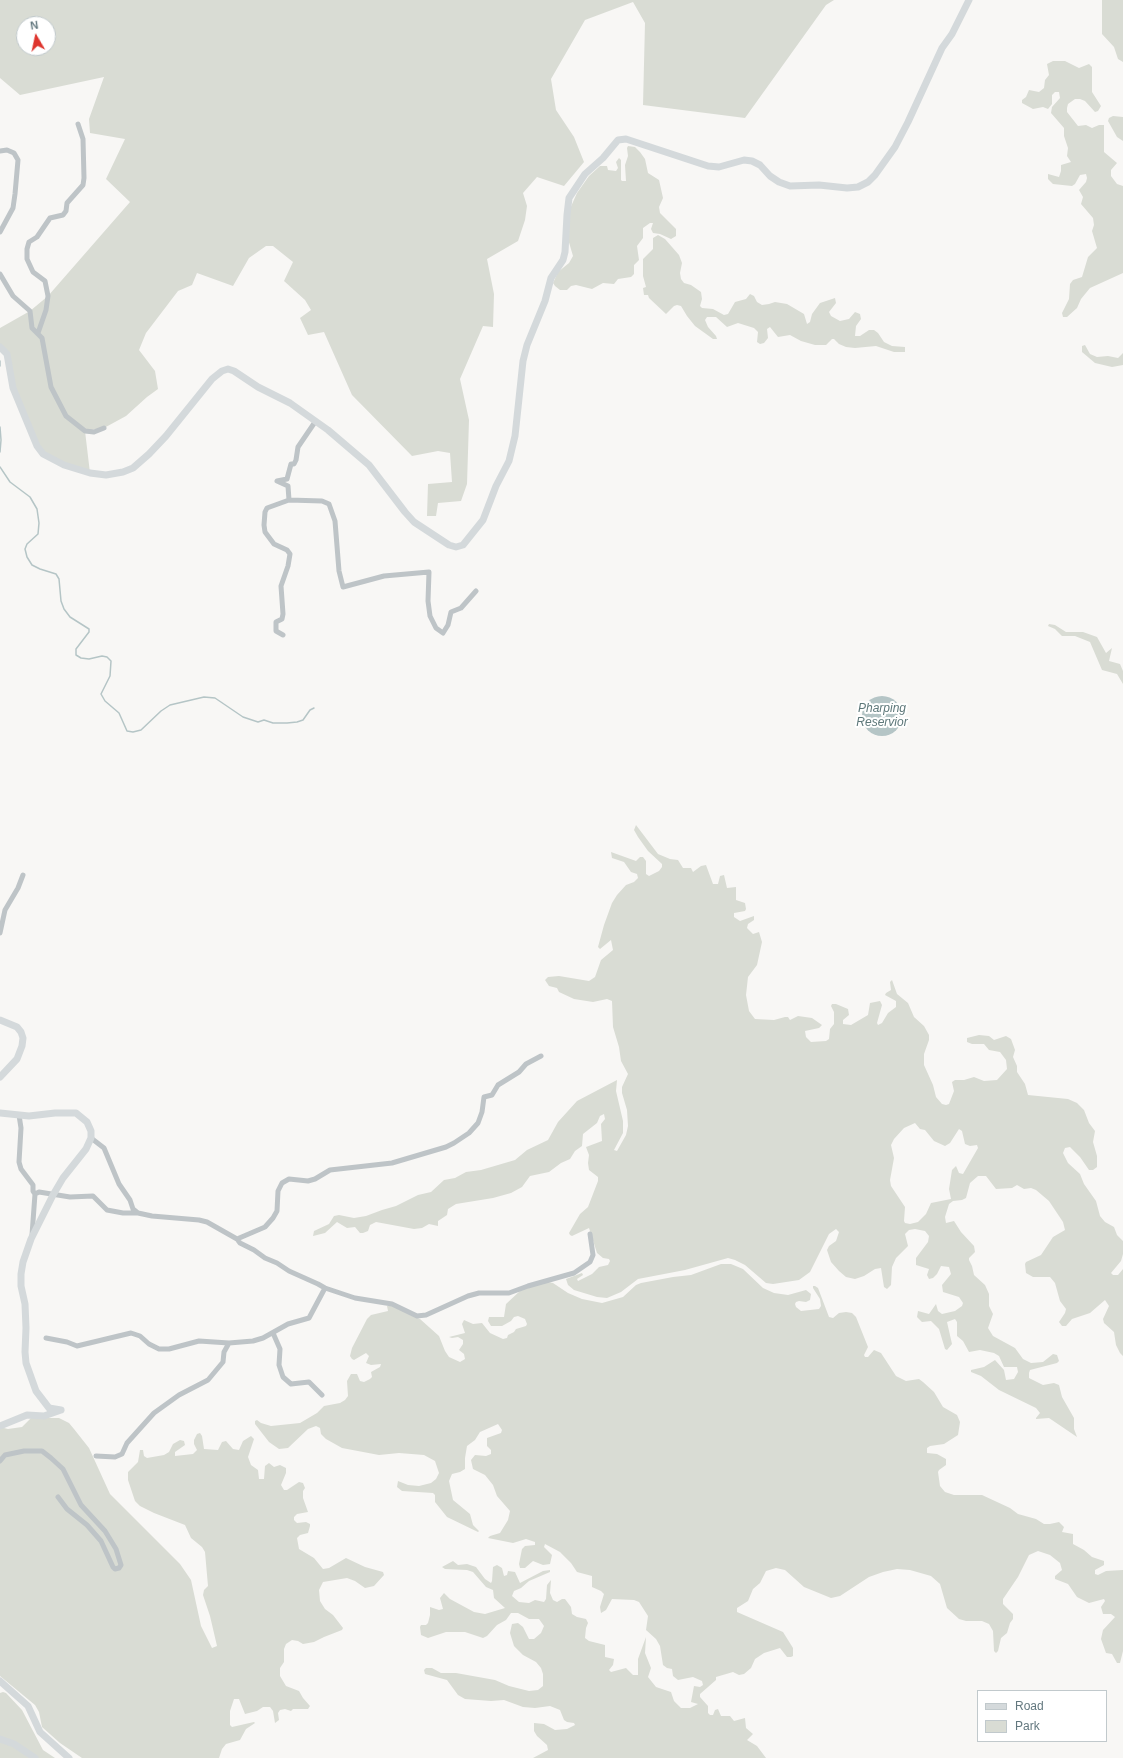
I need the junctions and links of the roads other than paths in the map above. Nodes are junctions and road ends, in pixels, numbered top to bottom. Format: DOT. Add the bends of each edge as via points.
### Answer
graph roads {
  1 [pos="970,0"];
  2 [pos="78,124"];
  3 [pos="0,151"];
  4 [pos="0,232"];
  5 [pos="0,274"];
  6 [pos="38,333"];
  7 [pos="0,347"];
  8 [pos="315,422"];
  9 [pos="104,428"];
  10 [pos="289,500"];
  11 [pos="476,591"];
  12 [pos="283,635"];
  13 [pos="23,875"];
  14 [pos="0,933"];
  15 [pos="0,1020"];
  16 [pos="541,1056"];
  17 [pos="0,1076"];
  18 [pos="0,1113"];
  19 [pos="19,1115"];
  20 [pos="91,1138"];
  21 [pos="35,1194"];
  22 [pos="53,1195"];
  23 [pos="138,1213"];
  24 [pos="590,1234"];
  25 [pos="31,1239"];
  26 [pos="238,1239"];
  27 [pos="324,1288"];
  28 [pos="273,1333"];
  29 [pos="46,1338"];
  30 [pos="229,1343"];
  31 [pos="322,1395"];
  32 [pos="0,1426"];
  33 [pos="96,1456"];
  34 [pos="0,1461"];
  35 [pos="58,1497"];
  36 [pos="0,1681"];
  37 [pos="0,1739"];
  38 [pos="35,1758"];
  39 [pos="69,1758"];
  1 -- 8 [label="main road" via="942,48 908,122 894,146 875,175 858,187 790,186 779,182 752,161 744,160 719,167 708,166 626,139 618,140 585,174 569,198 563,260 551,278 545,301 527,345 515,436 509,461 483,520 463,545 449,545 414,522 369,465"];
  2 -- 6 [label="street" via="83,139 83,185 67,203 63,215 50,218 37,237 29,242 27,249 27,259 34,272 45,281 48,296"];
  3 -- 4 [label="street" via="14,153 18,160 12,208"];
  5 -- 6 [label="street" via="13,296 30,311 32,328"];
  6 -- 9 [label="street" via="42,338 51,387 66,416 85,431 94,432"];
  7 -- 8 [label="main road" via="7,354 13,388 37,446 50,459 90,473 123,472 138,464 166,436 212,379 222,371 234,371 290,403"];
  8 -- 10 [label="street" via="298,447 288,479 277,481 288,486"];
  10 -- 11 [label="street" via="322,501 329,504 335,521 339,571 343,587 384,576 429,572 430,616 436,628 443,633 451,612 461,608"];
  10 -- 12 [label="street" via="267,508 264,525 265,532 274,544 290,554 281,586 282,619 276,622 276,631"];
  13 -- 14 [label="street" via="4,910"];
  15 -- 17 [label="main road" via="17,1027 23,1038 17,1059"];
  16 -- 26 [label="street" via="498,1085 492,1095 484,1097 478,1123 454,1143 392,1163 330,1170 308,1181 289,1179 282,1183 278,1191 277,1211 273,1218 265,1227"];
  18 -- 19 [label="main road"];
  19 -- 20 [label="main road" via="76,1113 87,1122"];
  19 -- 21 [label="street" via="19,1162 33,1185"];
  20 -- 22 [label="main road"];
  20 -- 23 [label="street" via="104,1148 119,1184"];
  21 -- 22 [label="street" via="39,1192"];
  21 -- 25 [label="street"];
  22 -- 23 [label="street" via="93,1196 107,1210"];
  22 -- 25 [label="main road"];
  23 -- 26 [label="street" via="199,1220"];
  24 -- 27 [label="street" via="593,1255 590,1262 574,1273 509,1293 479,1293 468,1296 426,1315 418,1316 392,1304 355,1298"];
  25 -- 32 [label="main road" via="21,1274 25,1304 26,1363 36,1391 49,1408 61,1410 44,1416 28,1414"];
  26 -- 27 [label="street" via="240,1243 265,1258"];
  27 -- 28 [label="street" via="310,1318 288,1324"];
  28 -- 30 [label="street" via="253,1341"];
  28 -- 31 [label="street" via="280,1349 279,1365 283,1377 291,1384 309,1382"];
  29 -- 30 [label="street" via="77,1346 131,1333 159,1349 169,1350 200,1341"];
  30 -- 33 [label="street" via="224,1352 223,1362 208,1380 178,1395 154,1413 127,1443 122,1454 115,1457"];
  34 -- 35 [label="street" via="5,1455 24,1450 42,1451 51,1458 63,1470 81,1505 105,1531 116,1549 121,1565 119,1568 112,1567 101,1541"];
  36 -- 39 [label="main road" via="28,1706 40,1732"];
  37 -- 38 [label="main road" via="14,1744"];
}
